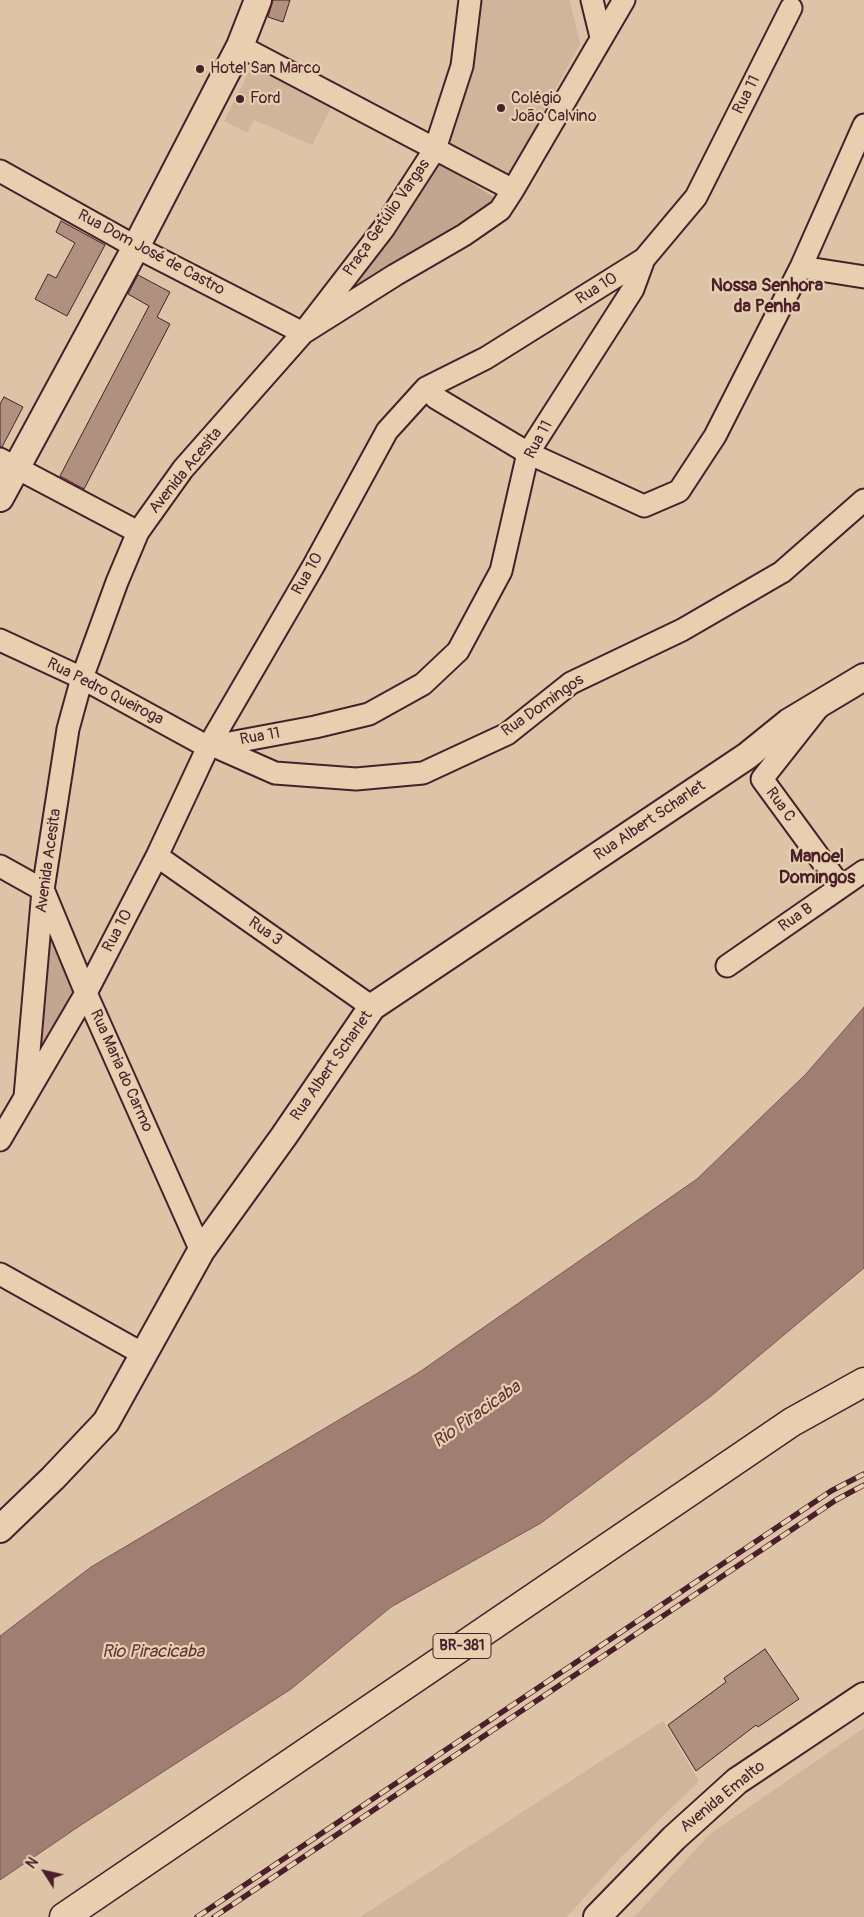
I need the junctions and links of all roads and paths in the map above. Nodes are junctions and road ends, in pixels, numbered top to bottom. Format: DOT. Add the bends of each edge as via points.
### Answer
graph roads {
  1 [pos="258,0"];
  2 [pos="470,0"];
  3 [pos="592,0"];
  4 [pos="624,0"];
  5 [pos="791,8"];
  6 [pos="601,37"];
  7 [pos="240,46"];
  8 [pos="864,125"];
  9 [pos="435,150"];
  10 [pos="0,172"];
  11 [pos="514,190"];
  12 [pos="136,247"];
  13 [pos="644,259"];
  14 [pos="801,267"];
  15 [pos="864,276"];
  16 [pos="304,333"];
  17 [pos="426,388"];
  18 [pos="528,453"];
  19 [pos="8,464"];
  20 [pos="0,498"];
  21 [pos="864,500"];
  22 [pos="138,532"];
  23 [pos="0,640"];
  24 [pos="864,677"];
  25 [pos="82,678"];
  26 [pos="824,700"];
  27 [pos="211,746"];
  28 [pos="157,856"];
  29 [pos="0,866"];
  30 [pos="864,871"];
  31 [pos="841,887"];
  32 [pos="43,890"];
  33 [pos="727,966"];
  34 [pos="86,993"];
  35 [pos="372,1007"];
  36 [pos="25,1097"];
  37 [pos="0,1140"];
  38 [pos="202,1251"];
  39 [pos="0,1274"];
  40 [pos="143,1354"];
  41 [pos="864,1382"];
  42 [pos="0,1529"];
  43 [pos="864,1696"];
  44 [pos="64,1917"];
  45 [pos="597,1917"];
  1 -- 7 [label="main road"];
  2 -- 9 [label="street" via="462,66"];
  3 -- 6 [label="street"];
  4 -- 6 [label="street, Avenida Acesita"];
  5 -- 13 [label="street, Rua 11" via="696,197"];
  6 -- 11 [label="street, Avenida Acesita"];
  7 -- 9 [label="street"];
  7 -- 12 [label="main road"];
  8 -- 14 [label="street"];
  9 -- 11 [label="street, Praça Getúlio Vargas"];
  9 -- 16 [label="street, Praça Getúlio Vargas" via="384,228"];
  10 -- 12 [label="street, Rua Dom José de Castro"];
  11 -- 16 [label="street, Avenida Acesita" via="500,210 464,235"];
  12 -- 16 [label="street, Rua Dom José de Castro"];
  12 -- 19 [label="main road"];
  13 -- 17 [label="street, Rua 10" via="486,358"];
  13 -- 18 [label="street, Rua 11" via="633,288"];
  14 -- 15 [label="street"];
  14 -- 18 [label="street" via="715,436 679,491 644,506"];
  16 -- 22 [label="street, Avenida Acesita" via="184,469"];
  17 -- 18 [label="street" via="436,398"];
  17 -- 27 [label="street, Rua 10" via="387,431"];
  18 -- 27 [label="street, Rua 11" via="502,571 458,651 423,684 369,714"];
  19 -- 20 [label="main road"];
  19 -- 22 [label="street"];
  21 -- 27 [label="street, Rua Domingos" via="782,572 682,630 571,683 507,734 423,773 356,780 275,773"];
  22 -- 25 [label="street, Avenida Acesita"];
  23 -- 25 [label="street, Rua Pedro Queiroga"];
  24 -- 26 [label="main road, Rua Albert Scharlet"];
  25 -- 27 [label="street, Rua Pedro Queiroga"];
  25 -- 32 [label="street, Avenida Acesita" via="68,729"];
  26 -- 31 [label="street, Rua C" via="762,779"];
  26 -- 35 [label="main road, Rua Albert Scharlet" via="789,722 747,756"];
  27 -- 28 [label="street, Rua 10"];
  28 -- 34 [label="street, Rua 10"];
  28 -- 35 [label="street, Rua 3"];
  29 -- 32 [label="street"];
  30 -- 31 [label="street, Rua B"];
  31 -- 33 [label="street, Rua B"];
  32 -- 34 [label="street, Rua Maria do Carmo"];
  32 -- 36 [label="street, Avenida Acesita"];
  34 -- 36 [label="street, Rua 10"];
  34 -- 38 [label="street, Rua Maria do Carmo"];
  35 -- 38 [label="main road, Rua Albert Scharlet"];
  36 -- 37 [label="street, Rua 10"];
  38 -- 40 [label="main road, Rua Albert Scharlet"];
  39 -- 40 [label="street"];
  40 -- 42 [label="main road, Rua Albert Scharlet" via="106,1422"];
  41 -- 44 [label="highway, BR-381" via="792,1422"];
  43 -- 45 [label="main road, Avenida Emalto" via="737,1781 674,1838"];
}
